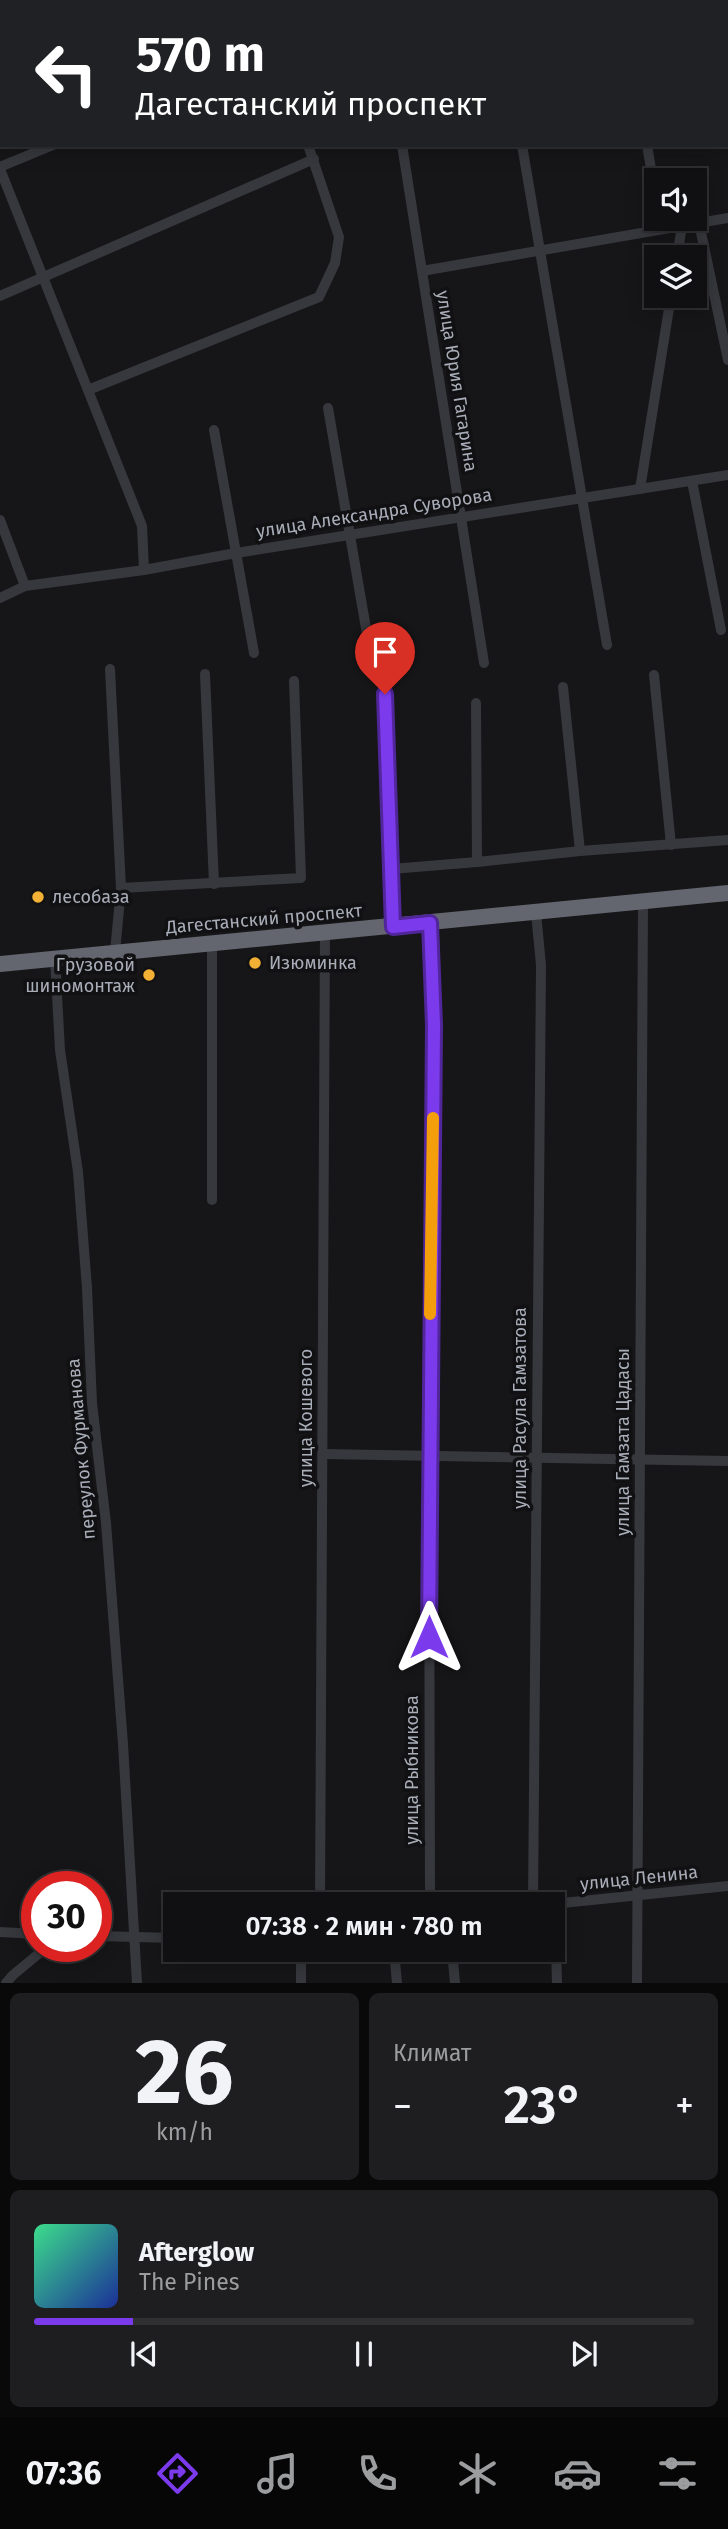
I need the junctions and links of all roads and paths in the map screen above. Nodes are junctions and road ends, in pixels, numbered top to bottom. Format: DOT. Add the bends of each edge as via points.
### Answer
graph roads {
  1 [pos="48,147"];
  2 [pos="309,147"];
  3 [pos="402,147"];
  4 [pos="522,147"];
  5 [pos="647,147"];
  6 [pos="314,159"];
  7 [pos="0,168"];
  8 [pos="651,168"];
  9 [pos="728,218"];
  10 [pos="707,222"];
  11 [pos="644,228"];
  12 [pos="701,231"];
  13 [pos="540,251"];
  14 [pos="422,271"];
  15 [pos="43,277"];
  16 [pos="0,296"];
  17 [pos="668,308"];
  18 [pos="728,360"];
  19 [pos="88,390"];
  20 [pos="328,408"];
  21 [pos="214,430"];
  22 [pos="728,475"];
  23 [pos="692,481"];
  24 [pos="640,489"];
  25 [pos="582,498"];
  26 [pos="461,517"];
  27 [pos="0,520"];
  28 [pos="350,535"];
  29 [pos="236,553"];
  30 [pos="144,570"];
  31 [pos="26,586"];
  32 [pos="0,598"];
  33 [pos="721,630"];
  34 [pos="607,645"];
  35 [pos="254,653"];
  36 [pos="372,663"];
  37 [pos="484,663"];
  38 [pos="110,669"];
  39 [pos="205,674"];
  40 [pos="654,675"];
  41 [pos="294,681"];
  42 [pos="563,687"];
  43 [pos="385,694"];
  44 [pos="476,703"];
  45 [pos="728,840"];
  46 [pos="671,845"];
  47 [pos="580,851"];
  48 [pos="477,862"];
  49 [pos="391,869"];
  50 [pos="214,884"];
  51 [pos="121,888"];
  52 [pos="728,893"];
  53 [pos="643,901"];
  54 [pos="536,913"];
  55 [pos="430,923"];
  56 [pos="393,927"];
  57 [pos="325,933"];
  58 [pos="212,943"];
  59 [pos="116,952"];
  60 [pos="55,958"];
  61 [pos="0,964"];
  62 [pos="212,1200"];
  63 [pos="324,1454"];
  64 [pos="429,1456"];
  65 [pos="537,1457"];
  66 [pos="640,1460"];
  67 [pos="728,1461"];
  68 [pos="728,1886"];
  69 [pos="320,1892"];
  70 [pos="430,1892"];
  71 [pos="533,1892"];
  72 [pos="638,1896"];
  73 [pos="565,1904"];
  74 [pos="0,1932"];
  75 [pos="21,1933"];
  76 [pos="112,1937"];
  77 [pos="135,1937"];
  78 [pos="163,1938"];
  79 [pos="28,1962"];
  80 [pos="301,1962"];
  81 [pos="395,1962"];
  82 [pos="453,1962"];
  83 [pos="556,1962"];
  84 [pos="6,1983"];
  85 [pos="137,1983"];
  86 [pos="301,1983"];
  87 [pos="397,1983"];
  88 [pos="455,1983"];
  89 [pos="557,1983"];
  90 [pos="637,1983"];
  1 -- 7 [label="street"];
  2 -- 6 [label="street"];
  3 -- 14 [label="street, улица Юрия Гагарина"];
  4 -- 13 [label="street"];
  5 -- 8 [label="street"];
  6 -- 15 [label="street"];
  6 -- 19 [label="street" via="339,237 335,263 319,297"];
  7 -- 15 [label="street"];
  9 -- 10 [label="street"];
  11 -- 13 [label="street"];
  12 -- 18 [label="street"];
  13 -- 14 [label="street"];
  13 -- 25 [label="street"];
  14 -- 26 [label="street, улица Юрия Гагарина"];
  15 -- 16 [label="street"];
  15 -- 19 [label="street"];
  17 -- 24 [label="street"];
  19 -- 30 [label="street" via="142,526"];
  20 -- 28 [label="street"];
  21 -- 29 [label="street"];
  22 -- 23 [label="street, улица Александра Суворова"];
  23 -- 24 [label="street, улица Александра Суворова"];
  23 -- 33 [label="street"];
  24 -- 25 [label="street, улица Александра Суворова"];
  25 -- 26 [label="street, улица Александра Суворова"];
  25 -- 34 [label="street"];
  26 -- 28 [label="street, улица Александра Суворова"];
  26 -- 37 [label="street, улица Юрия Гагарина"];
  27 -- 31 [label="street"];
  28 -- 29 [label="street, улица Александра Суворова"];
  28 -- 36 [label="street"];
  29 -- 30 [label="street, улица Александра Суворова"];
  29 -- 35 [label="street"];
  30 -- 31 [label="street, улица Александра Суворова"];
  31 -- 32 [label="street, улица Александра Суворова"];
  38 -- 51 [label="street"];
  39 -- 50 [label="street"];
  40 -- 46 [label="street"];
  41 -- 50 [label="street" via="301,878"];
  42 -- 47 [label="street"];
  43 -- 49 [label="street"];
  44 -- 48 [label="street"];
  45 -- 46 [label="street"];
  46 -- 47 [label="street"];
  47 -- 48 [label="street"];
  48 -- 49 [label="street"];
  49 -- 56 [label="street"];
  50 -- 51 [label="street"];
  51 -- 59 [label="street"];
  52 -- 53 [label="highway, Дагестанский проспект"];
  53 -- 54 [label="highway, Дагестанский проспект"];
  53 -- 66 [label="street, улица Гамзата Цадасы"];
  54 -- 55 [label="highway, Дагестанский проспект"];
  54 -- 65 [label="street, улица Расула Гамзатова" via="541,965"];
  55 -- 56 [label="highway, Дагестанский проспект"];
  55 -- 64 [label="street, улица Рыбникова" via="434,1025"];
  56 -- 57 [label="highway, Дагестанский проспект"];
  57 -- 58 [label="highway, Дагестанский проспект"];
  57 -- 63 [label="street, улица Кошевого"];
  58 -- 59 [label="highway, Дагестанский проспект"];
  58 -- 62 [label="street"];
  59 -- 60 [label="highway, Дагестанский проспект"];
  60 -- 61 [label="highway, Дагестанский проспект"];
  60 -- 77 [label="street, переулок Фурманова" via="62,1062 78,1172"];
  63 -- 64 [label="street"];
  63 -- 69 [label="street, улица Кошевого"];
  64 -- 65 [label="street"];
  64 -- 70 [label="street, улица Рыбникова"];
  65 -- 66 [label="street"];
  65 -- 71 [label="street, улица Расула Гамзатова"];
  66 -- 67 [label="street"];
  66 -- 72 [label="street, улица Гамзата Цадасы"];
  68 -- 72 [label="street, улица Ленина"];
  72 -- 73 [label="street, улица Ленина"];
  72 -- 90 [label="street, улица Гамзата Цадасы"];
  74 -- 75 [label="street"];
  76 -- 77 [label="street"];
  77 -- 78 [label="street"];
  77 -- 85 [label="street, переулок Фурманова"];
  79 -- 84 [label="street"];
  80 -- 86 [label="street"];
  81 -- 87 [label="street"];
  82 -- 88 [label="street"];
  83 -- 89 [label="street"];
}
